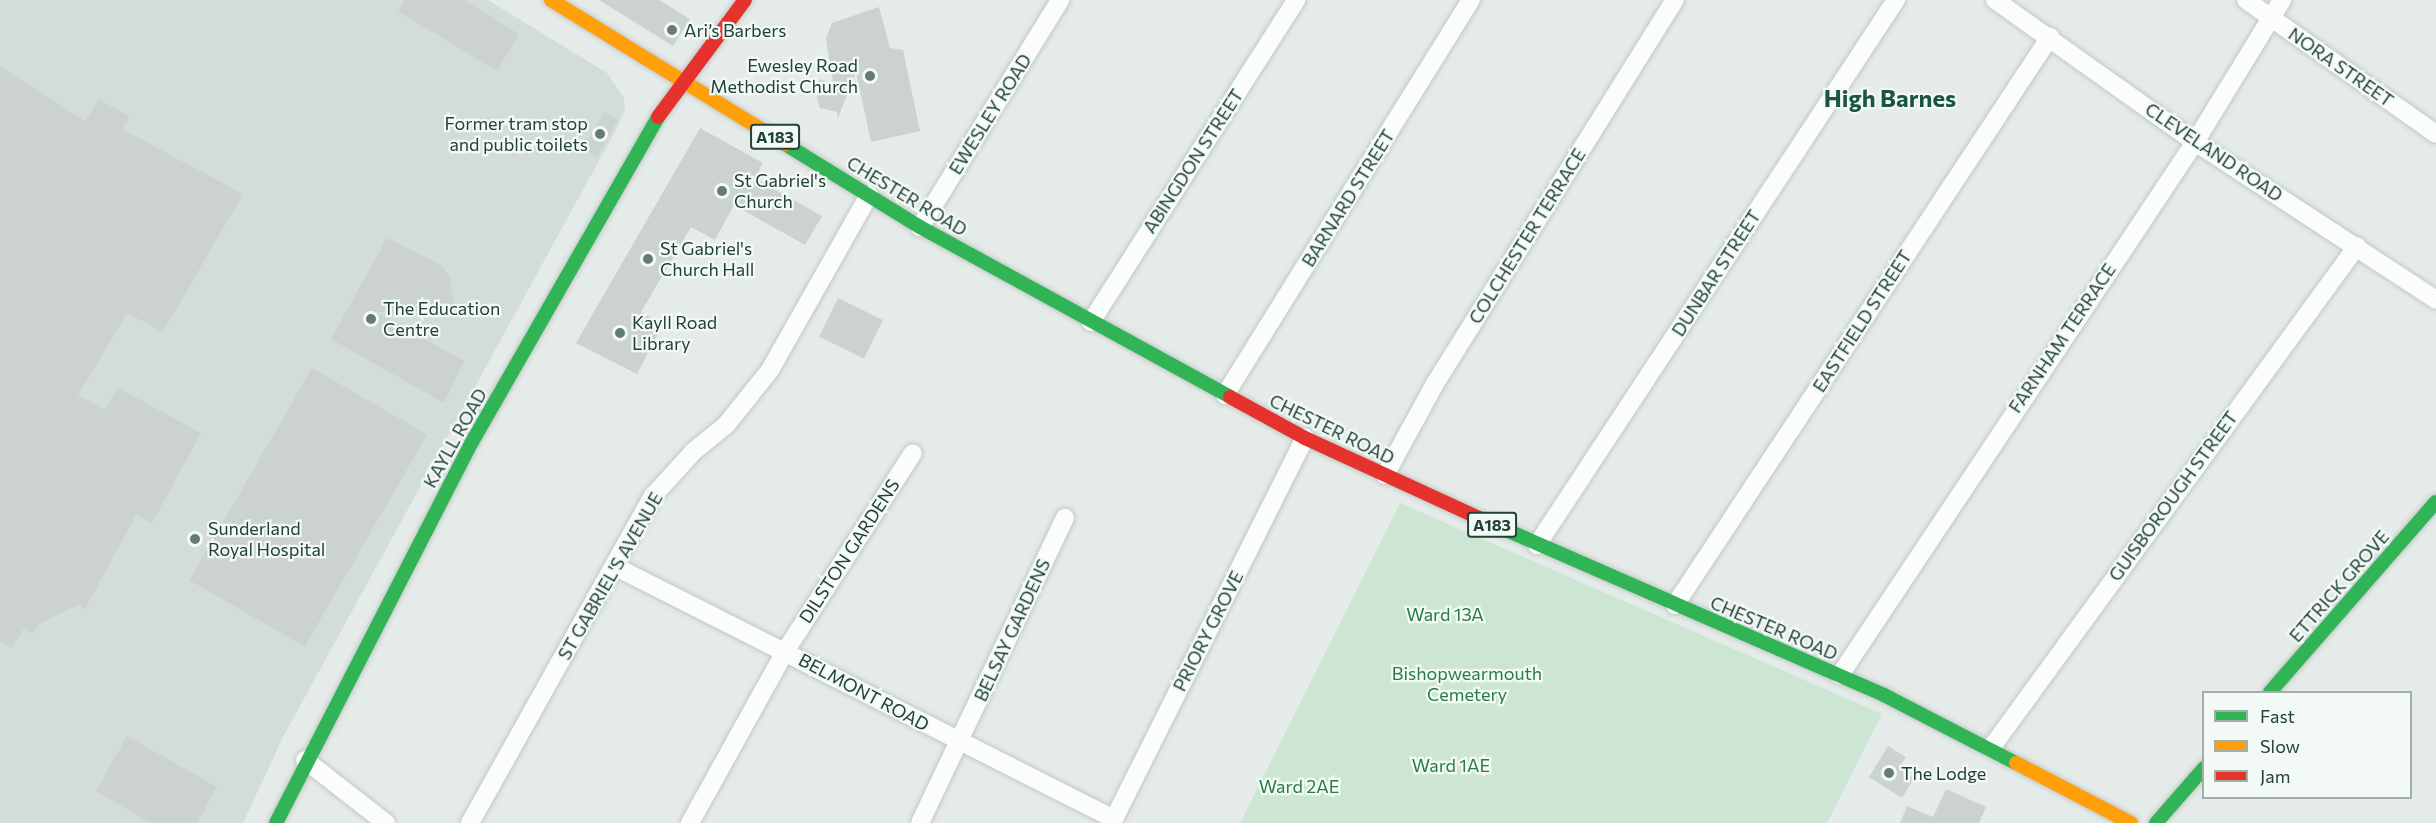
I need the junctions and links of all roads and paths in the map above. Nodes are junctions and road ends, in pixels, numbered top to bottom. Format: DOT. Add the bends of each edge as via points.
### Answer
graph roads {
  1 [pos="745,0"];
  2 [pos="1060,0"];
  3 [pos="1296,0"];
  4 [pos="1471,0"];
  5 [pos="1675,0"];
  6 [pos="1896,0"];
  7 [pos="1995,0"];
  8 [pos="2246,0"];
  9 [pos="2282,0"];
  10 [pos="559,2"];
  11 [pos="2271,18"];
  12 [pos="2050,37"];
  13 [pos="681,78"];
  14 [pos="2436,134"];
  15 [pos="2196,142"];
  16 [pos="869,195"];
  17 [pos="920,227"];
  18 [pos="2357,246"];
  19 [pos="2436,300"];
  20 [pos="1091,322"];
  21 [pos="1225,395"];
  22 [pos="1305,438"];
  23 [pos="913,453"];
  24 [pos="1385,475"];
  25 [pos="2436,502"];
  26 [pos="1065,518"];
  27 [pos="1537,545"];
  28 [pos="614,566"];
  29 [pos="1675,605"];
  30 [pos="786,650"];
  31 [pos="1840,675"];
  32 [pos="2272,691"];
  33 [pos="960,742"];
  34 [pos="1991,748"];
  35 [pos="305,760"];
  36 [pos="2202,770"];
  37 [pos="1113,821"];
  38 [pos="276,823"];
  39 [pos="386,823"];
  40 [pos="470,823"];
  41 [pos="690,823"];
  42 [pos="920,823"];
  43 [pos="2131,823"];
  44 [pos="2156,823"];
  1 -- 13 [label="main road, KAYLL ROAD"];
  2 -- 17 [label="street, EWESLEY ROAD"];
  3 -- 20 [label="street, ABINGDON STREET"];
  4 -- 21 [label="street, BARNARD STREET"];
  5 -- 24 [label="street, COLCHESTER TERRACE" via="1436,382"];
  6 -- 27 [label="street, DUNBAR STREET"];
  7 -- 12 [label="street, CLEVELAND ROAD"];
  8 -- 11 [label="street, NORA STREET"];
  9 -- 11 [label="street, FARNHAM TERRACE"];
  10 -- 13 [label="main road, CHESTER ROAD / A183"];
  11 -- 14 [label="street, NORA STREET"];
  11 -- 15 [label="street, FARNHAM TERRACE"];
  12 -- 15 [label="street, CLEVELAND ROAD"];
  12 -- 29 [label="street, EASTFIELD STREET"];
  13 -- 16 [label="main road, CHESTER ROAD / A183"];
  13 -- 35 [label="main road, KAYLL ROAD" via="472,442"];
  15 -- 18 [label="street, CLEVELAND ROAD"];
  15 -- 31 [label="street, FARNHAM TERRACE"];
  16 -- 17 [label="main road, CHESTER ROAD / A183"];
  16 -- 28 [label="street, ST GABRIEL'S AVENUE" via="770,370 726,425 694,451 653,496"];
  17 -- 20 [label="main road, CHESTER ROAD / A183"];
  18 -- 19 [label="street, CLEVELAND ROAD"];
  18 -- 34 [label="street, GUISBOROUGH STREET"];
  20 -- 21 [label="main road, CHESTER ROAD / A183"];
  21 -- 22 [label="main road, CHESTER ROAD / A183"];
  22 -- 24 [label="main road, CHESTER ROAD / A183"];
  22 -- 37 [label="street, PRIORY GROVE"];
  23 -- 30 [label="street, DILSTON GARDENS"];
  24 -- 27 [label="main road, CHESTER ROAD / A183"];
  25 -- 32 [label="main road, ETTRICK GROVE"];
  26 -- 33 [label="street, BELSAY GARDENS"];
  27 -- 29 [label="main road, CHESTER ROAD / A183"];
  28 -- 30 [label="street, BELMONT ROAD"];
  28 -- 40 [label="street, ST GABRIEL'S AVENUE"];
  29 -- 31 [label="main road, CHESTER ROAD / A183"];
  30 -- 33 [label="street, BELMONT ROAD"];
  30 -- 41 [label="street, DILSTON GARDENS"];
  31 -- 34 [label="main road, CHESTER ROAD / A183"];
  33 -- 37 [label="street, BELMONT ROAD"];
  33 -- 42 [label="street, BELSAY GARDENS"];
  34 -- 43 [label="main road, CHESTER ROAD / A183"];
  35 -- 38 [label="main road, KAYLL ROAD"];
  35 -- 39 [label="street"];
  36 -- 44 [label="main road"];
}
